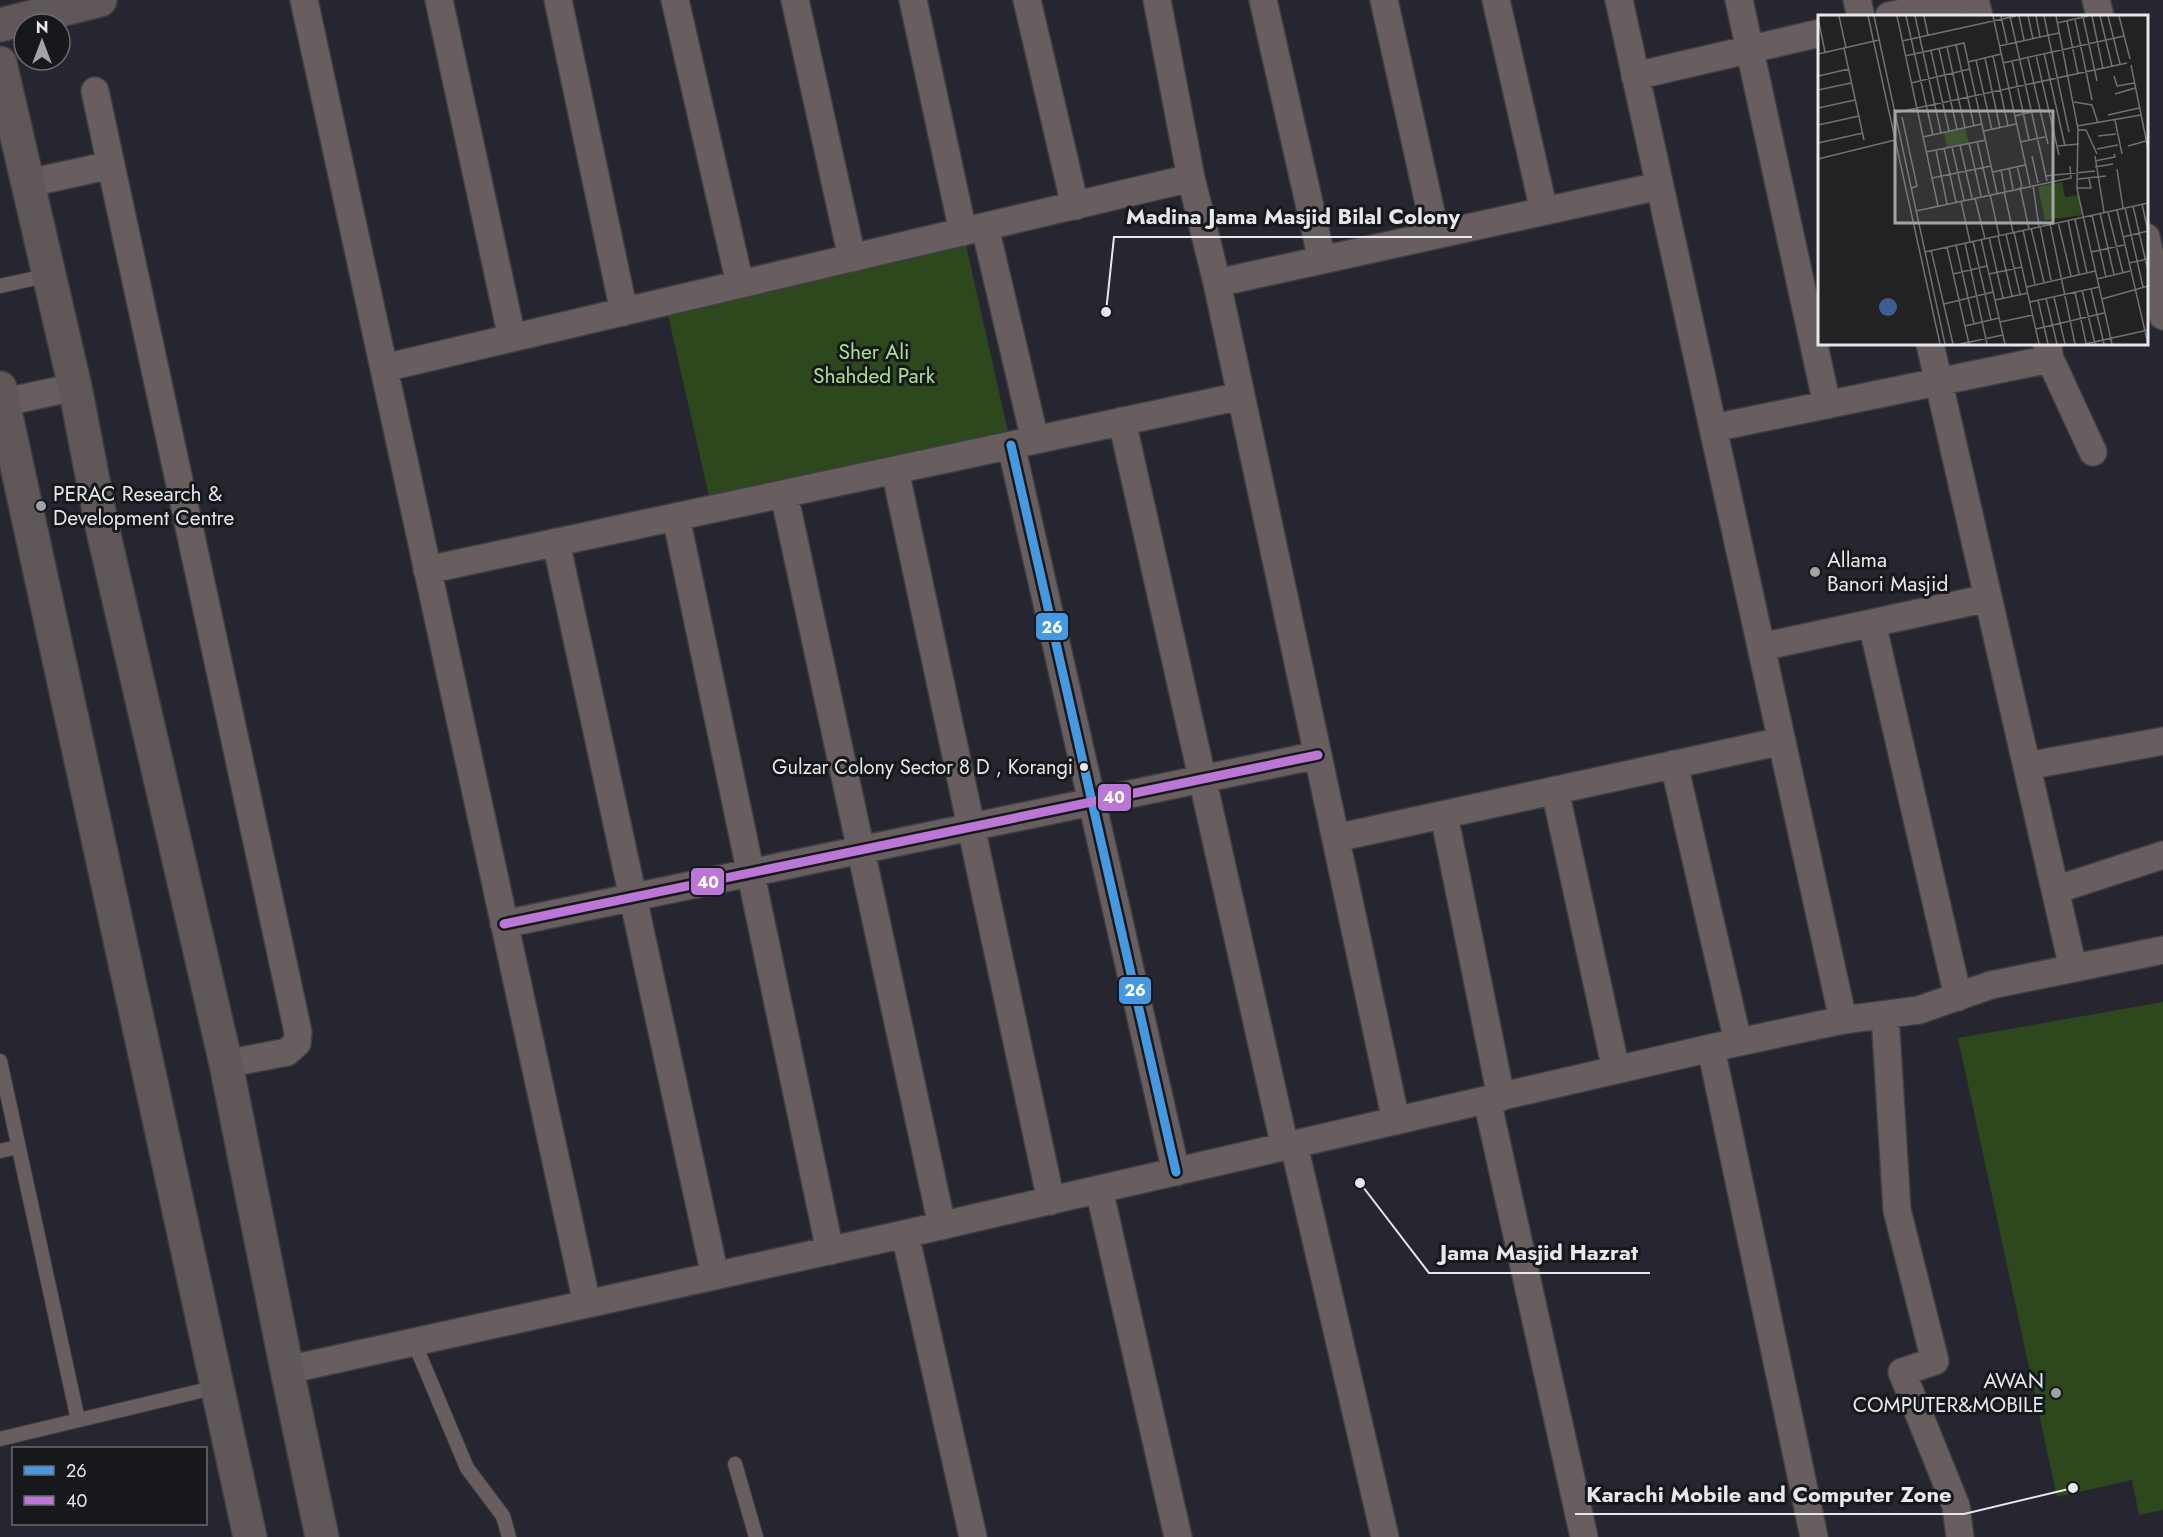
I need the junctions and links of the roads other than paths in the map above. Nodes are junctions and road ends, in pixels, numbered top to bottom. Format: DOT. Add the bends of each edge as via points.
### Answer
graph roads {
  1 [pos="304,0"];
  2 [pos="439,0"];
  3 [pos="558,0"];
  4 [pos="675,0"];
  5 [pos="795,0"];
  6 [pos="913,0"];
  7 [pos="1027,0"];
  8 [pos="1157,0"];
  9 [pos="1263,0"];
  10 [pos="1384,0"];
  11 [pos="1496,0"];
  12 [pos="1618,0"];
  13 [pos="1738,0"];
  14 [pos="1857,0"];
  15 [pos="1961,0"];
  16 [pos="1975,0"];
  17 [pos="2097,0"];
  18 [pos="91,1"];
  19 [pos="50,12"];
  20 [pos="1861,15"];
  21 [pos="1894,15"];
  22 [pos="1979,15"];
  23 [pos="2100,15"];
  24 [pos="1818,33"];
  25 [pos="1749,49"];
  26 [pos="0,63"];
  27 [pos="1635,76"];
  28 [pos="95,91"];
  29 [pos="88,170"];
  30 [pos="1191,178"];
  31 [pos="29,183"];
  32 [pos="1659,186"];
  33 [pos="1075,206"];
  34 [pos="1544,211"];
  35 [pos="974,230"];
  36 [pos="1436,235"];
  37 [pos="2148,246"];
  38 [pos="852,258"];
  39 [pos="1322,260"];
  40 [pos="50,275"];
  41 [pos="1217,283"];
  42 [pos="740,284"];
  43 [pos="0,286"];
  44 [pos="624,312"];
  45 [pos="2163,316"];
  46 [pos="512,338"];
  47 [pos="1930,345"];
  48 [pos="2049,351"];
  49 [pos="384,368"];
  50 [pos="1939,382"];
  51 [pos="75,387"];
  52 [pos="1241,396"];
  53 [pos="1,398"];
  54 [pos="1827,405"];
  55 [pos="1122,421"];
  56 [pos="1713,428"];
  57 [pos="1023,442"];
  58 [pos="2093,452"];
  59 [pos="895,470"];
  60 [pos="784,494"];
  61 [pos="676,517"];
  62 [pos="556,542"];
  63 [pos="428,570"];
  64 [pos="1988,598"];
  65 [pos="1872,623"];
  66 [pos="1761,647"];
  67 [pos="1782,741"];
  68 [pos="2163,741"];
  69 [pos="1318,755"];
  70 [pos="1674,764"];
  71 [pos="2027,766"];
  72 [pos="1202,779"];
  73 [pos="1555,790"];
  74 [pos="1092,802"];
  75 [pos="1444,815"];
  76 [pos="971,827"];
  77 [pos="1336,838"];
  78 [pos="860,850"];
  79 [pos="2163,855"];
  80 [pos="750,873"];
  81 [pos="2055,890"];
  82 [pos="633,897"];
  83 [pos="504,924"];
  84 [pos="2163,950"];
  85 [pos="2073,968"];
  86 [pos="1958,997"];
  87 [pos="1885,1015"];
  88 [pos="1843,1020"];
  89 [pos="1738,1042"];
  90 [pos="1711,1048"];
  91 [pos="0,1061"];
  92 [pos="235,1062"];
  93 [pos="1616,1070"];
  94 [pos="1494,1098"];
  95 [pos="1396,1120"];
  96 [pos="1289,1145"];
  97 [pos="18,1146"];
  98 [pos="0,1151"];
  99 [pos="1176,1172"];
  100 [pos="1099,1190"];
  101 [pos="1051,1201"];
  102 [pos="942,1226"];
  103 [pos="905,1234"];
  104 [pos="830,1251"];
  105 [pos="715,1276"];
  106 [pos="587,1304"];
  107 [pos="414,1342"];
  108 [pos="286,1370"];
  109 [pos="217,1387"];
  110 [pos="78,1420"];
  111 [pos="0,1439"];
  112 [pos="735,1464"];
  113 [pos="250,1537"];
  114 [pos="322,1537"];
  115 [pos="509,1537"];
  116 [pos="756,1537"];
  117 [pos="973,1537"];
  118 [pos="1178,1537"];
  119 [pos="1385,1537"];
  120 [pos="1584,1537"];
  121 [pos="1814,1537"];
  122 [pos="1960,1537"];
  1 -- 49 [label="street"];
  2 -- 46 [label="street"];
  3 -- 44 [label="street"];
  4 -- 42 [label="street"];
  5 -- 38 [label="street"];
  6 -- 35 [label="street"];
  7 -- 33 [label="street"];
  8 -- 30 [label="street"];
  9 -- 39 [label="street"];
  10 -- 36 [label="street"];
  11 -- 34 [label="street"];
  12 -- 27 [label="street"];
  13 -- 25 [label="street"];
  14 -- 20 [label="street"];
  15 -- 21 [label="street"];
  16 -- 22 [label="street"];
  17 -- 23 [label="street"];
  18 -- 19 [label="street"];
  24 -- 25 [label="street"];
  25 -- 27 [label="street"];
  25 -- 54 [label="street"];
  26 -- 31 [label="street"];
  27 -- 32 [label="street"];
  28 -- 29 [label="street"];
  29 -- 31 [label="street"];
  29 -- 92 [label="street" via="298,1032 297,1043 286,1052"];
  30 -- 33 [label="street"];
  30 -- 41 [label="street"];
  31 -- 40 [label="street"];
  32 -- 34 [label="street"];
  32 -- 56 [label="street"];
  33 -- 35 [label="street"];
  34 -- 36 [label="street"];
  35 -- 38 [label="street"];
  35 -- 57 [label="street"];
  36 -- 39 [label="street"];
  37 -- 45 [label="street"];
  38 -- 42 [label="street"];
  39 -- 41 [label="street"];
  40 -- 43 [label="lane"];
  40 -- 51 [label="street"];
  41 -- 52 [label="street"];
  42 -- 44 [label="street"];
  44 -- 46 [label="street"];
  46 -- 49 [label="street"];
  47 -- 50 [label="street"];
  48 -- 50 [label="street"];
  48 -- 58 [label="street"];
  49 -- 63 [label="street"];
  50 -- 54 [label="street"];
  50 -- 64 [label="street"];
  51 -- 53 [label="street"];
  51 -- 92 [label="street" via="101,522"];
  52 -- 55 [label="street"];
  52 -- 69 [label="street"];
  53 -- 109 [label="street"];
  54 -- 56 [label="street"];
  55 -- 57 [label="street"];
  55 -- 72 [label="street"];
  56 -- 66 [label="street"];
  57 -- 59 [label="street"];
  57 -- 74 [label="street"];
  59 -- 60 [label="street"];
  59 -- 76 [label="street"];
  60 -- 61 [label="street"];
  60 -- 78 [label="street"];
  61 -- 62 [label="street"];
  61 -- 80 [label="street"];
  62 -- 63 [label="street"];
  62 -- 82 [label="street"];
  63 -- 83 [label="street"];
  64 -- 65 [label="street"];
  64 -- 71 [label="street"];
  65 -- 66 [label="street"];
  65 -- 86 [label="street"];
  66 -- 67 [label="street"];
  67 -- 70 [label="street"];
  67 -- 88 [label="street"];
  68 -- 71 [label="street"];
  69 -- 72 [label="street"];
  69 -- 77 [label="street"];
  70 -- 73 [label="street"];
  70 -- 89 [label="street"];
  71 -- 81 [label="street"];
  72 -- 74 [label="street"];
  72 -- 96 [label="street"];
  73 -- 75 [label="street"];
  73 -- 93 [label="street"];
  74 -- 76 [label="street"];
  74 -- 99 [label="street"];
  75 -- 77 [label="street"];
  75 -- 94 [label="street"];
  76 -- 78 [label="street"];
  76 -- 101 [label="street"];
  77 -- 95 [label="street"];
  78 -- 80 [label="street"];
  78 -- 102 [label="street"];
  79 -- 81 [label="street"];
  80 -- 82 [label="street"];
  80 -- 104 [label="street"];
  81 -- 85 [label="street"];
  82 -- 83 [label="street"];
  82 -- 105 [label="street"];
  83 -- 106 [label="street"];
  84 -- 85 [label="street"];
  85 -- 86 [label="street" via="1991,985"];
  86 -- 87 [label="street" via="1919,1010"];
  87 -- 88 [label="street"];
  87 -- 122 [label="street" via="1897,1210 1935,1361 1902,1372 1956,1506"];
  88 -- 89 [label="street"];
  89 -- 90 [label="street"];
  90 -- 93 [label="street"];
  90 -- 121 [label="street"];
  91 -- 97 [label="lane"];
  92 -- 108 [label="street"];
  93 -- 94 [label="street"];
  94 -- 95 [label="street"];
  94 -- 120 [label="street"];
  95 -- 96 [label="street"];
  96 -- 99 [label="street"];
  96 -- 119 [label="street"];
  97 -- 98 [label="lane"];
  97 -- 110 [label="lane"];
  99 -- 100 [label="street"];
  100 -- 101 [label="street"];
  100 -- 118 [label="street"];
  101 -- 102 [label="street"];
  102 -- 103 [label="street"];
  103 -- 104 [label="street"];
  103 -- 117 [label="street"];
  104 -- 105 [label="street"];
  105 -- 106 [label="street"];
  106 -- 107 [label="street"];
  107 -- 108 [label="street"];
  107 -- 115 [label="lane" via="467,1468 503,1516"];
  108 -- 114 [label="street"];
  109 -- 110 [label="lane"];
  109 -- 113 [label="street"];
  110 -- 111 [label="lane"];
  112 -- 116 [label="lane"];
}
